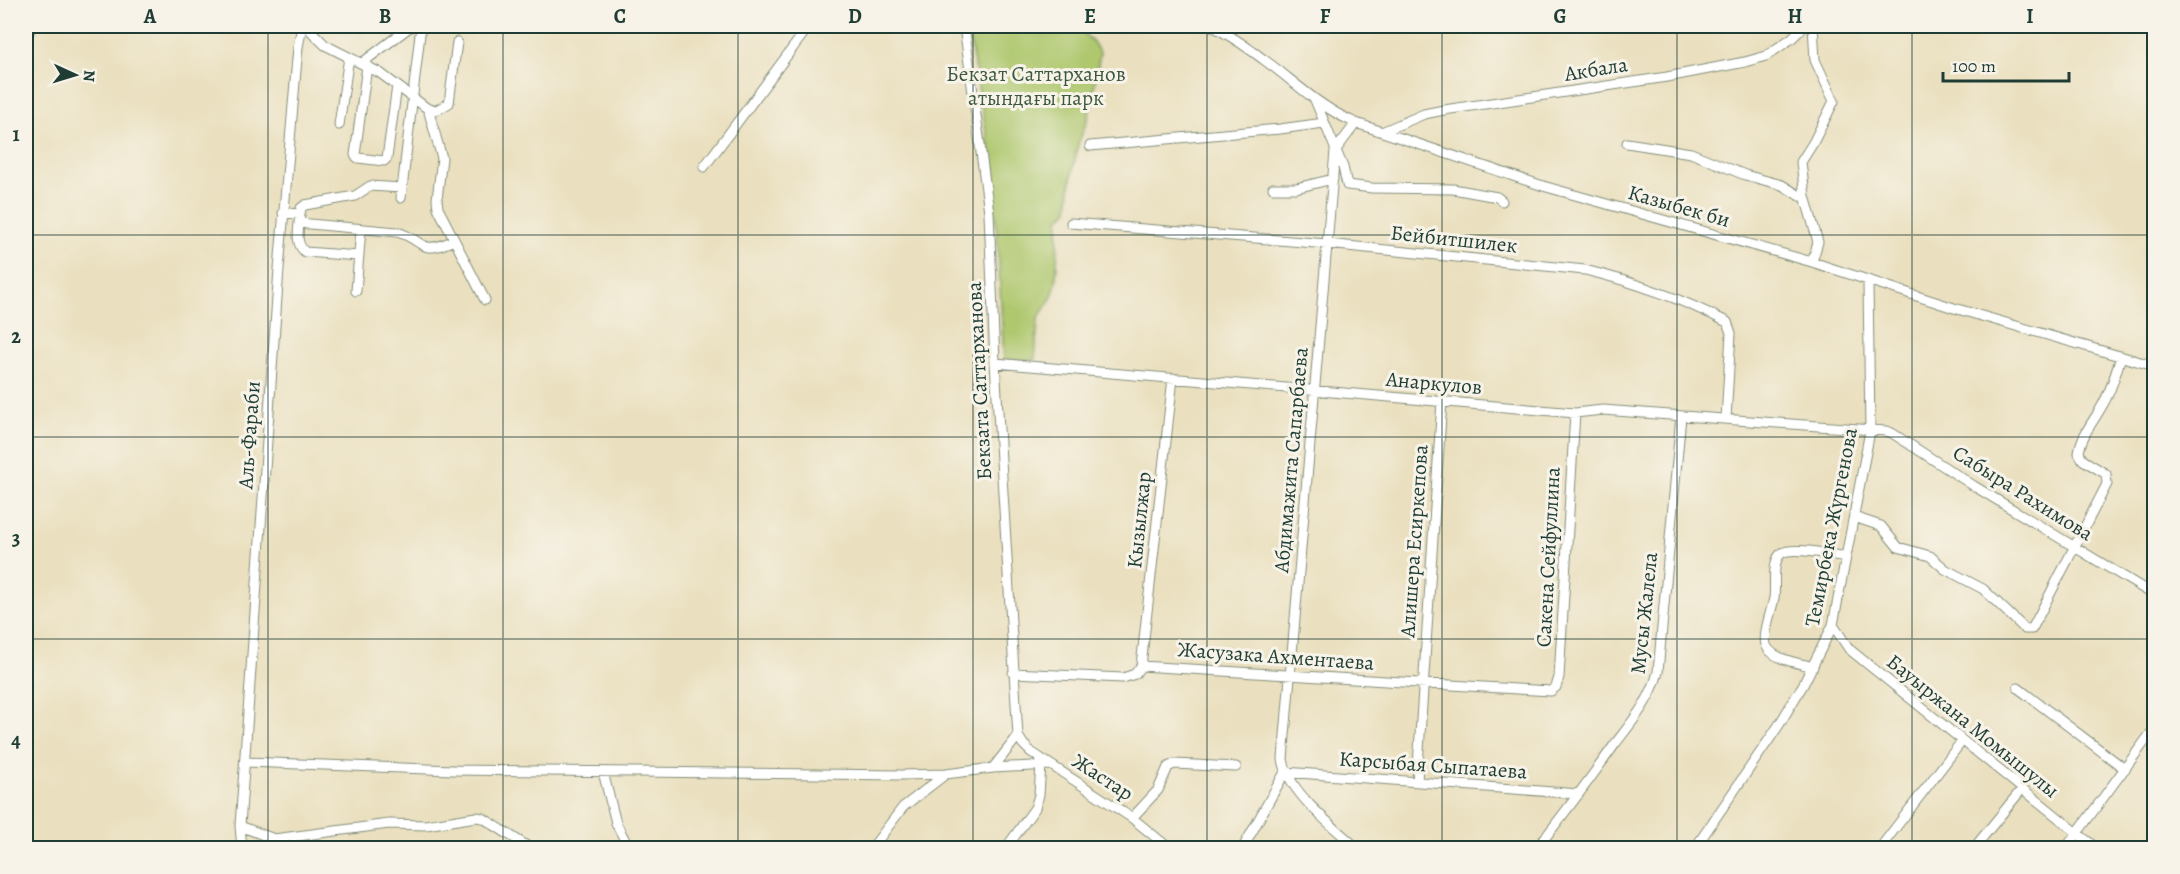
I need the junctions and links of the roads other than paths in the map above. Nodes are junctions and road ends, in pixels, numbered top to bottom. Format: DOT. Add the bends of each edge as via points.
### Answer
graph roads {
  1 [pos="304,26"];
  2 [pos="411,26"];
  3 [pos="809,26"];
  4 [pos="964,26"];
  5 [pos="1804,26"];
  6 [pos="1813,26"];
  7 [pos="1220,27"];
  8 [pos="420,34"];
  9 [pos="457,42"];
  10 [pos="349,57"];
  11 [pos="364,65"];
  12 [pos="397,86"];
  13 [pos="413,99"];
  14 [pos="1315,100"];
  15 [pos="428,109"];
  16 [pos="1324,123"];
  17 [pos="1356,123"];
  18 [pos="339,125"];
  19 [pos="1384,131"];
  20 [pos="1627,143"];
  21 [pos="1090,146"];
  22 [pos="1335,151"];
  23 [pos="704,167"];
  24 [pos="1333,179"];
  25 [pos="1273,188"];
  26 [pos="1805,196"];
  27 [pos="1502,201"];
  28 [pos="283,213"];
  29 [pos="300,218"];
  30 [pos="1071,223"];
  31 [pos="361,229"];
  32 [pos="454,240"];
  33 [pos="1327,244"];
  34 [pos="358,256"];
  35 [pos="1812,262"];
  36 [pos="1868,282"];
  37 [pos="356,291"];
  38 [pos="484,300"];
  39 [pos="2121,356"];
  40 [pos="995,363"];
  41 [pos="2154,366"];
  42 [pos="1173,378"];
  43 [pos="1316,391"];
  44 [pos="1442,401"];
  45 [pos="1575,413"];
  46 [pos="1681,416"];
  47 [pos="1726,419"];
  48 [pos="1870,431"];
  49 [pos="1854,517"];
  50 [pos="2075,547"];
  51 [pos="1846,558"];
  52 [pos="2154,595"];
  53 [pos="1833,625"];
  54 [pos="1141,666"];
  55 [pos="1813,667"];
  56 [pos="1013,673"];
  57 [pos="1291,674"];
  58 [pos="1422,684"];
  59 [pos="2018,687"];
  60 [pos="1542,692"];
  61 [pos="2154,729"];
  62 [pos="1018,736"];
  63 [pos="1962,741"];
  64 [pos="244,762"];
  65 [pos="1046,764"];
  66 [pos="993,768"];
  67 [pos="1236,768"];
  68 [pos="2125,769"];
  69 [pos="603,772"];
  70 [pos="1285,772"];
  71 [pos="946,774"];
  72 [pos="1417,781"];
  73 [pos="2022,789"];
  74 [pos="1579,794"];
  75 [pos="1132,818"];
  76 [pos="240,826"];
  77 [pos="2078,834"];
  78 [pos="1006,848"];
  79 [pos="242,849"];
  80 [pos="530,849"];
  81 [pos="629,849"];
  82 [pos="872,849"];
  83 [pos="1169,849"];
  84 [pos="1243,849"];
  85 [pos="1357,849"];
  86 [pos="1537,849"];
  87 [pos="1695,849"];
  88 [pos="1880,849"];
  89 [pos="1974,849"];
  90 [pos="2066,849"];
  91 [pos="2096,849"];
  1 -- 10 [label="street" via="325,45"];
  1 -- 28 [label="street, Аль-Фараби" via="298,46"];
  2 -- 11 [label="street"];
  3 -- 23 [label="street"];
  4 -- 40 [label="street, Бекзата Саттарханова" via="989,212"];
  5 -- 19 [label="street, Акбала" via="1766,56 1745,62 1444,110"];
  6 -- 26 [label="street" via="1815,60 1834,101 1802,158"];
  7 -- 14 [label="street, Казыбек би"];
  8 -- 13 [label="street"];
  9 -- 15 [label="street" via="449,103 443,108"];
  10 -- 11 [label="street"];
  10 -- 18 [label="street"];
  11 -- 12 [label="street"];
  11 -- 12 [label="street" via="355,155 358,158 387,158"];
  12 -- 13 [label="street"];
  13 -- 15 [label="street"];
  13 -- 29 [label="street" via="402,193 370,186 356,196 305,205"];
  14 -- 16 [label="street"];
  14 -- 17 [label="street, Казыбек би"];
  15 -- 32 [label="street" via="442,158 436,199"];
  16 -- 21 [label="street"];
  16 -- 22 [label="street"];
  17 -- 19 [label="street, Казыбек би"];
  17 -- 22 [label="street"];
  19 -- 35 [label="street, Казыбек би" via="1543,186"];
  20 -- 26 [label="street" via="1691,153"];
  22 -- 24 [label="street, Абдимажита Сапарбаева"];
  22 -- 27 [label="street" via="1350,187 1453,189"];
  24 -- 25 [label="street" via="1296,188"];
  24 -- 33 [label="street, Абдимажита Сапарбаева"];
  26 -- 35 [label="street" via="1818,242"];
  28 -- 29 [label="street"];
  28 -- 64 [label="street, Аль-Фараби"];
  29 -- 31 [label="street"];
  29 -- 34 [label="street" via="298,241 305,252"];
  30 -- 33 [label="street, Бейбитшилек"];
  31 -- 32 [label="street" via="405,234 425,247 438,248"];
  31 -- 34 [label="street"];
  32 -- 38 [label="street"];
  33 -- 43 [label="street, Абдимажита Сапарбаева"];
  33 -- 47 [label="street, Бейбитшилек" via="1586,270 1668,295 1716,316 1727,322 1731,333"];
  34 -- 37 [label="street"];
  35 -- 36 [label="street, Казыбек би"];
  36 -- 39 [label="street, Казыбек би"];
  36 -- 48 [label="street, Темирбека Жүргенова"];
  39 -- 41 [label="street, Казыбек би"];
  39 -- 50 [label="street" via="2110,390 2079,447 2080,458 2108,478"];
  40 -- 42 [label="street, Анаркулов"];
  40 -- 56 [label="street, Бекзата Саттарханова"];
  42 -- 43 [label="street, Анаркулов"];
  42 -- 54 [label="street, Кызылжар"];
  43 -- 44 [label="street, Анаркулов"];
  43 -- 57 [label="street, Абдимажита Сапарбаева"];
  44 -- 45 [label="street, Анаркулов"];
  44 -- 58 [label="street, Алишера Есиркепова"];
  45 -- 46 [label="street, Анаркулов" via="1603,410"];
  45 -- 60 [label="street, Сакена Сейфуллина" via="1559,677 1556,687"];
  46 -- 47 [label="street, Анаркулов"];
  46 -- 74 [label="street, Мусы Жалела" via="1656,682"];
  47 -- 48 [label="street, Анаркулов"];
  48 -- 49 [label="street, Темирбека Жүргенова"];
  48 -- 50 [label="street, Сабыра Рахимова" via="1892,433"];
  49 -- 50 [label="street" via="1881,526 1898,547 1930,556 1983,590 2029,630 2035,626"];
  49 -- 51 [label="street, Темирбека Жүргенова"];
  50 -- 52 [label="street, Сабыра Рахимова"];
  51 -- 53 [label="street, Темирбека Жүргенова"];
  51 -- 55 [label="street" via="1794,550 1784,551 1776,562 1764,642 1777,656"];
  53 -- 55 [label="street, Темирбека Жүргенова"];
  53 -- 63 [label="street, Бауыржана Момышулы" via="1849,649"];
  54 -- 56 [label="street, Жасузака Ахментаева" via="1135,674 1123,678"];
  54 -- 57 [label="street, Жасузака Ахментаева"];
  55 -- 87 [label="street, Темирбека Жүргенова" via="1779,725"];
  56 -- 62 [label="street, Бекзата Саттарханова"];
  57 -- 58 [label="street, Жасузака Ахментаева"];
  57 -- 70 [label="street, Абдимажита Сапарбаева"];
  58 -- 60 [label="street, Жасузака Ахментаева"];
  58 -- 72 [label="street, Алишера Есиркепова"];
  59 -- 68 [label="street"];
  61 -- 68 [label="street"];
  62 -- 65 [label="street, Жастар"];
  62 -- 66 [label="street"];
  63 -- 73 [label="street, Бауыржана Момышулы"];
  63 -- 88 [label="street"];
  64 -- 69 [label="street"];
  64 -- 76 [label="street, Аль-Фараби"];
  65 -- 66 [label="street"];
  65 -- 75 [label="street, Жастар"];
  65 -- 78 [label="street" via="1035,808"];
  66 -- 71 [label="street"];
  67 -- 75 [label="street" via="1174,764 1168,767 1158,790"];
  68 -- 77 [label="street"];
  69 -- 71 [label="street"];
  69 -- 81 [label="street" via="616,822"];
  70 -- 72 [label="street, Карсыбая Сыпатаева"];
  70 -- 84 [label="street, Абдимажита Сапарбаева"];
  70 -- 85 [label="street" via="1295,789"];
  71 -- 82 [label="street" via="903,807"];
  72 -- 74 [label="street, Карсыбая Сыпатаева"];
  73 -- 77 [label="street, Бауыржана Момышулы"];
  73 -- 89 [label="street"];
  74 -- 86 [label="street, Мусы Жалела"];
  75 -- 83 [label="street, Жастар"];
  76 -- 79 [label="street, Аль-Фараби"];
  76 -- 80 [label="street" via="274,839 476,817"];
  77 -- 90 [label="street"];
  77 -- 91 [label="street, Бауыржана Момышулы"];
}
